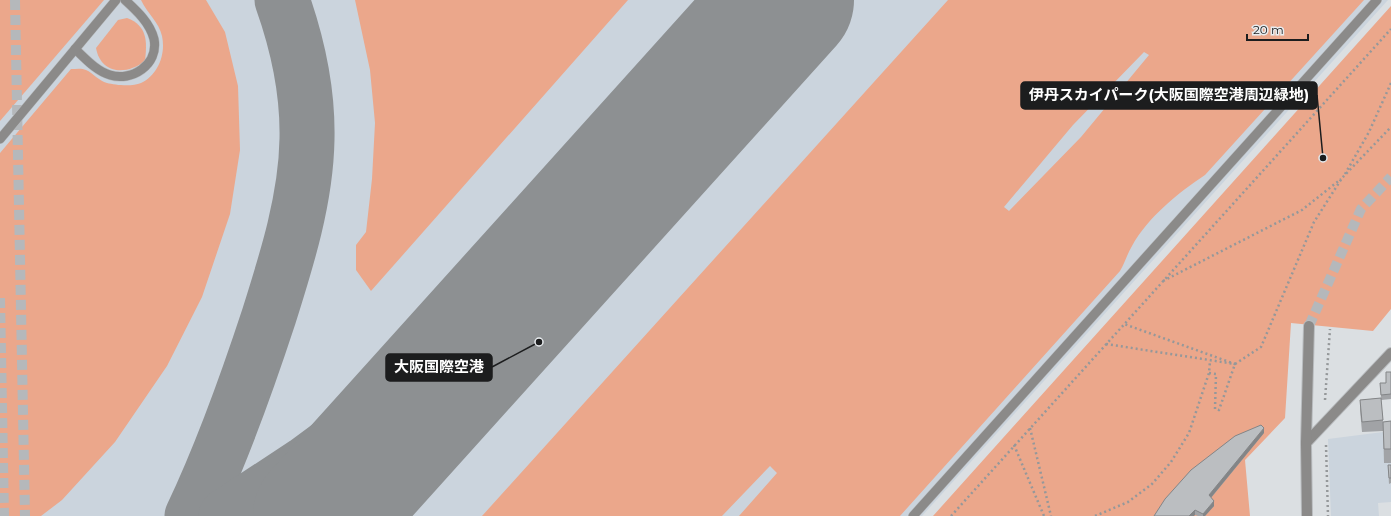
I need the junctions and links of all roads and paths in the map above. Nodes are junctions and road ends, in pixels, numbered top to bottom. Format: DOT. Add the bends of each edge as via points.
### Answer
graph roads {
  1 [pos="116,0"];
  2 [pos="125,0"];
  3 [pos="1378,0"];
  4 [pos="1391,29"];
  5 [pos="75,49"];
  6 [pos="1391,83"];
  7 [pos="1391,127"];
  8 [pos="0,139"];
  9 [pos="1342,178"];
  10 [pos="1161,282"];
  11 [pos="1123,324"];
  12 [pos="1309,326"];
  13 [pos="1105,344"];
  14 [pos="1391,353"];
  15 [pos="1210,360"];
  16 [pos="1235,364"];
  17 [pos="1209,373"];
  18 [pos="1030,427"];
  19 [pos="1306,443"];
  20 [pos="1014,445"];
  21 [pos="913,516"];
  22 [pos="951,516"];
  23 [pos="1044,516"];
  24 [pos="1051,516"];
  25 [pos="1095,516"];
  26 [pos="1307,516"];
  1 -- 5 [label="lane"];
  2 -- 5 [label="lane" via="143,18 154,40 153,51 142,70 132,76 119,77 108,74"];
  3 -- 21 [label="lane"];
  4 -- 10 [label="path"];
  5 -- 8 [label="lane"];
  6 -- 9 [label="path" via="1369,132"];
  7 -- 9 [label="path"];
  9 -- 10 [label="path" via="1302,210"];
  9 -- 16 [label="path" via="1314,222 1261,347"];
  10 -- 11 [label="path"];
  11 -- 13 [label="path"];
  11 -- 16 [label="path"];
  12 -- 19 [label="street"];
  13 -- 15 [label="path"];
  13 -- 18 [label="path"];
  14 -- 19 [label="street"];
  15 -- 16 [label="path"];
  15 -- 17 [label="path"];
  16 -- 17 [label="path" via="1219,410 1215,409 1216,374"];
  17 -- 25 [label="path" via="1189,433 1171,462 1152,484 1128,502"];
  18 -- 20 [label="path"];
  18 -- 24 [label="path"];
  19 -- 26 [label="street"];
  20 -- 22 [label="path"];
  20 -- 23 [label="path"];
}
